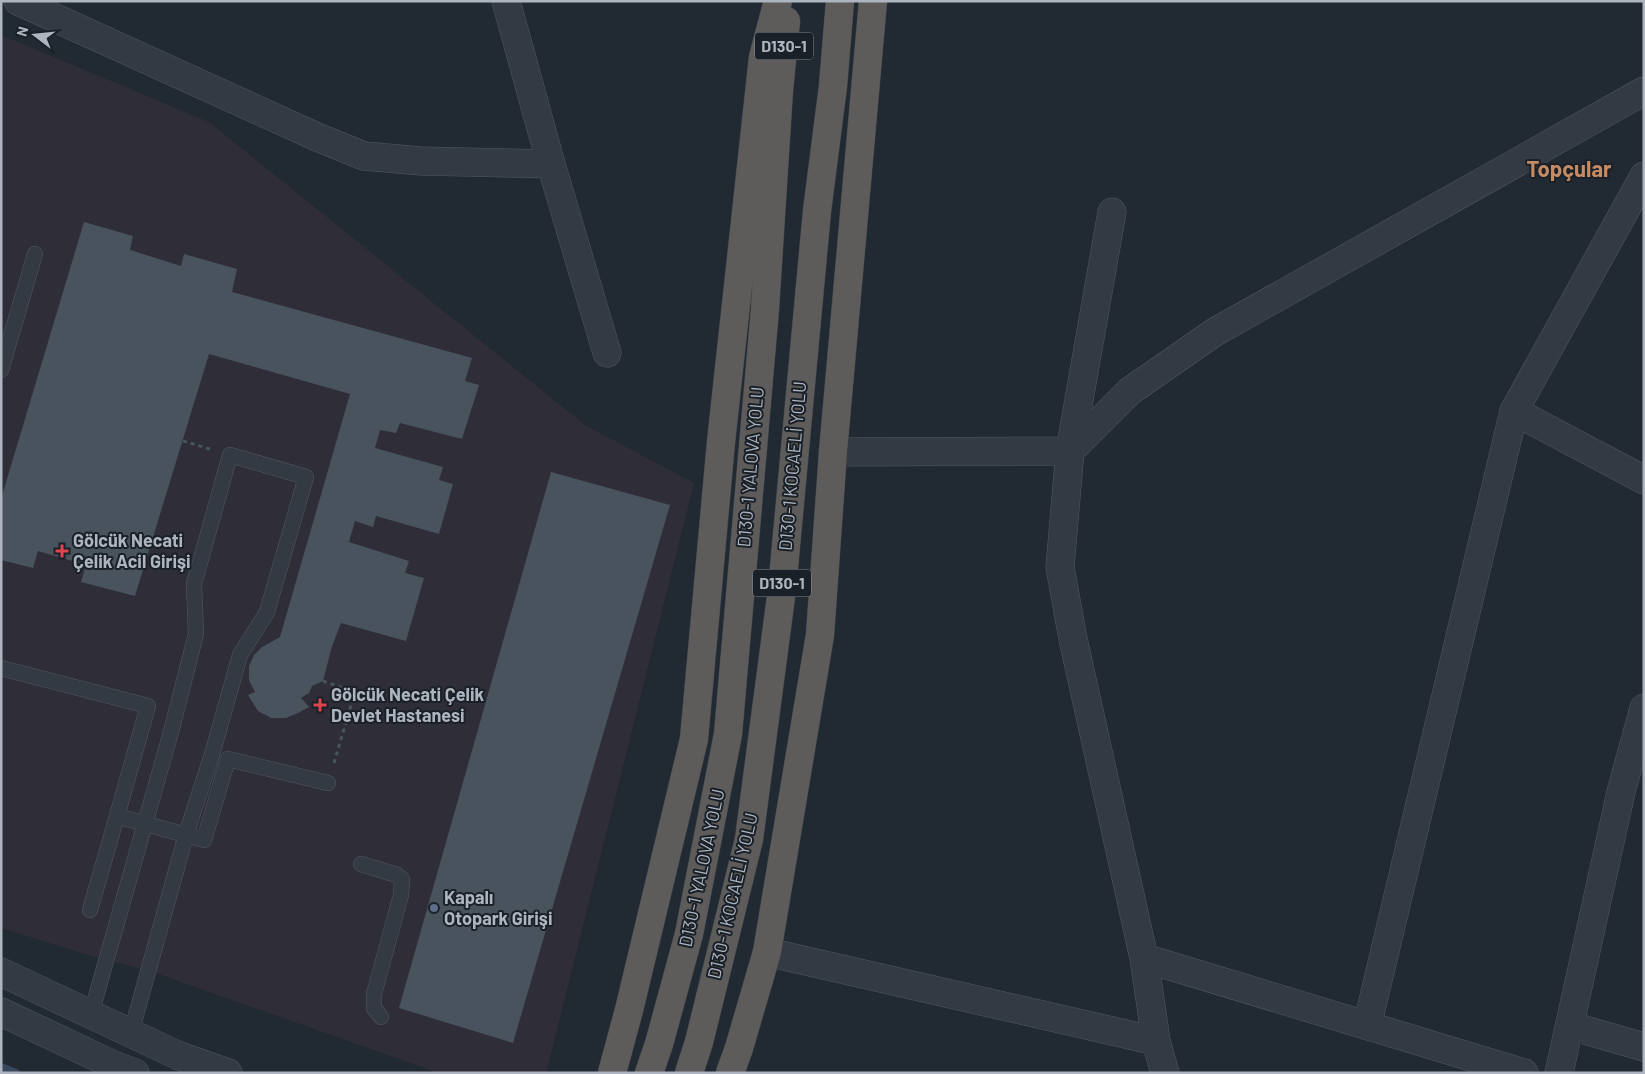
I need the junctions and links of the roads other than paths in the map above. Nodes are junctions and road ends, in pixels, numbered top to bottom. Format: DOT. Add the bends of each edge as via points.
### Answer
graph roads {
  1 [pos="18,1"];
  2 [pos="506,1"];
  3 [pos="778,1"];
  4 [pos="788,1"];
  5 [pos="840,1"];
  6 [pos="873,1"];
  7 [pos="1644,91"];
  8 [pos="551,164"];
  9 [pos="1644,176"];
  10 [pos="1112,212"];
  11 [pos="34,254"];
  12 [pos="607,353"];
  13 [pos="1,370"];
  14 [pos="1514,411"];
  15 [pos="1070,451"];
  16 [pos="833,452"];
  17 [pos="1644,480"];
  18 [pos="1,668"];
  19 [pos="1644,708"];
  20 [pos="1637,759"];
  21 [pos="328,783"];
  22 [pos="117,816"];
  23 [pos="146,824"];
  24 [pos="186,835"];
  25 [pos="361,864"];
  26 [pos="90,910"];
  27 [pos="767,952"];
  28 [pos="1144,958"];
  29 [pos="1,972"];
  30 [pos="1,1012"];
  31 [pos="91,1014"];
  32 [pos="381,1017"];
  33 [pos="1367,1026"];
  34 [pos="1570,1026"];
  35 [pos="131,1033"];
  36 [pos="624,1034"];
  37 [pos="1156,1041"];
  38 [pos="1644,1047"];
  39 [pos="135,1073"];
  40 [pos="228,1073"];
  41 [pos="612,1073"];
  42 [pos="640,1073"];
  43 [pos="649,1073"];
  44 [pos="689,1073"];
  45 [pos="730,1073"];
  46 [pos="1164,1073"];
  47 [pos="1524,1073"];
  48 [pos="1559,1073"];
  1 -- 8 [label="street" via="364,156 421,161"];
  2 -- 8 [label="street"];
  3 -- 36 [label="highway" via="763,57 721,442 694,739"];
  4 -- 43 [label="highway, D130-1 YALOVA YOLU / D130-1" via="728,734 689,934"];
  5 -- 44 [label="highway, D130-1 KOCAELİ YOLU / D130-1" via="782,589 749,839"];
  6 -- 16 [label="highway"];
  7 -- 15 [label="street" via="1215,332 1130,391"];
  8 -- 12 [label="street"];
  9 -- 14 [label="street"];
  10 -- 15 [label="street"];
  11 -- 13 [label="lane"];
  14 -- 17 [label="street"];
  14 -- 33 [label="street"];
  15 -- 16 [label="street"];
  15 -- 28 [label="street" via="1060,568"];
  16 -- 27 [label="highway" via="820,635"];
  18 -- 22 [label="lane" via="148,706"];
  19 -- 20 [label="street"];
  20 -- 34 [label="street" via="1620,792"];
  21 -- 24 [label="lane" via="228,759 204,840"];
  22 -- 23 [label="lane"];
  22 -- 26 [label="lane"];
  23 -- 24 [label="lane"];
  23 -- 24 [label="lane" via="196,634 194,584 230,455 306,477 267,612 240,656"];
  23 -- 31 [label="lane"];
  24 -- 35 [label="lane"];
  25 -- 32 [label="lane" via="402,879 401,895 374,994 374,1008"];
  27 -- 37 [label="street"];
  27 -- 45 [label="highway"];
  28 -- 33 [label="street"];
  28 -- 37 [label="street"];
  29 -- 31 [label="street"];
  30 -- 39 [label="street"];
  31 -- 35 [label="street"];
  33 -- 47 [label="street"];
  34 -- 38 [label="street"];
  34 -- 48 [label="street"];
  35 -- 40 [label="street" via="177,1055"];
  36 -- 41 [label="highway"];
  36 -- 42 [label="highway" via="627,1058"];
  37 -- 46 [label="street"];
}
